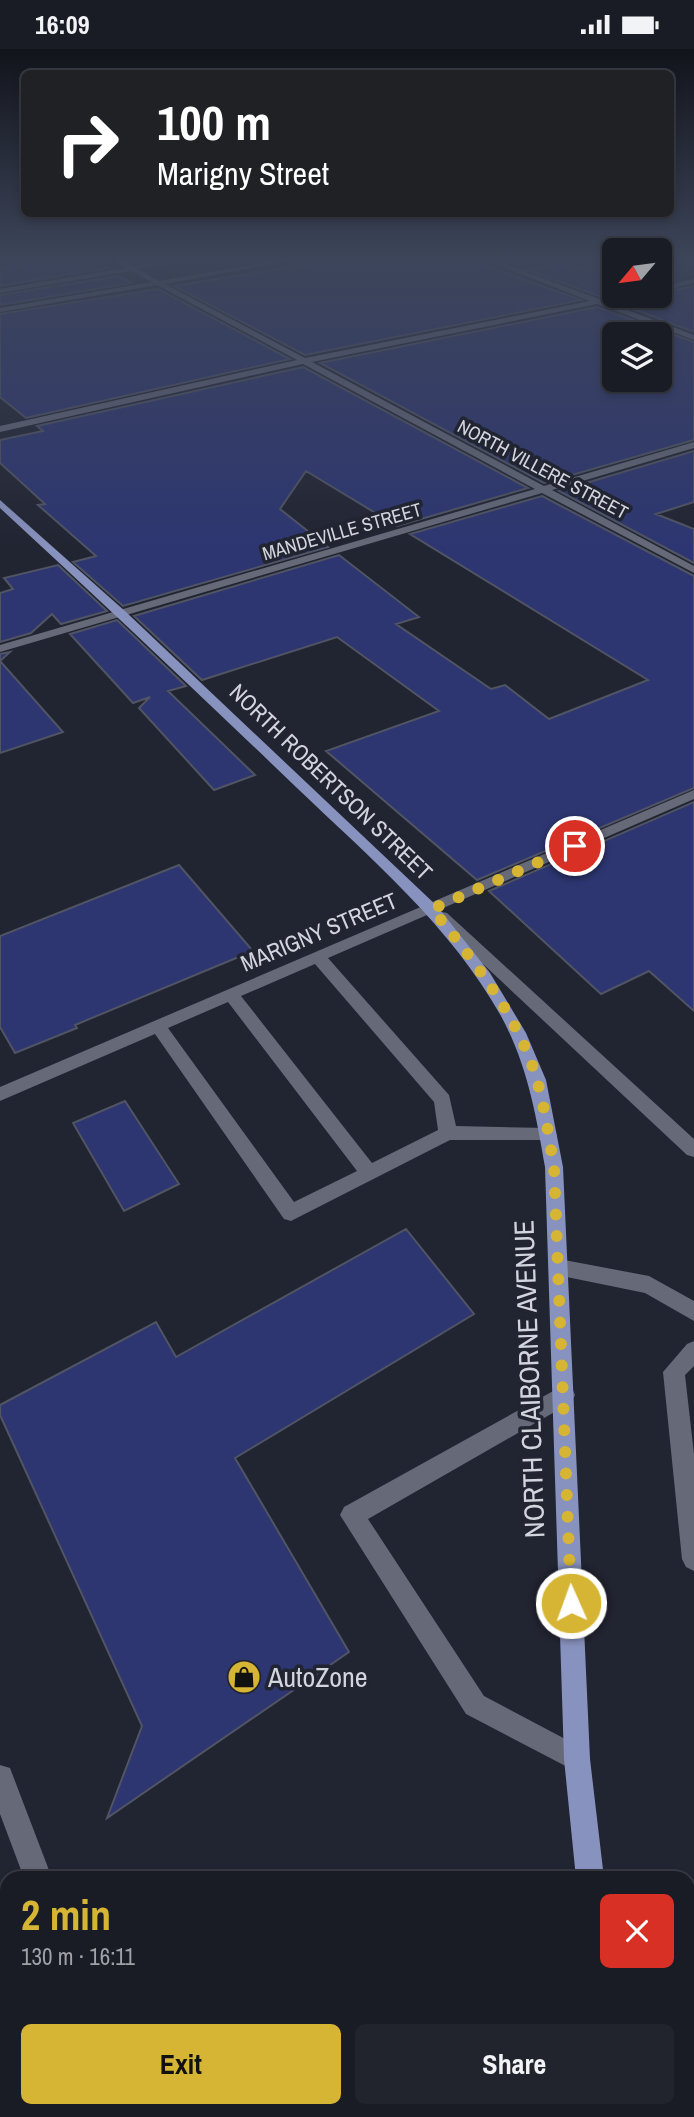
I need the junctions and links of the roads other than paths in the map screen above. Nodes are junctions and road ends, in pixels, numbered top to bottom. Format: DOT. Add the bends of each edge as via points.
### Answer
graph roads {
  1 [pos="296,357"];
  2 [pos="326,357"];
  3 [pos="304,361"];
  4 [pos="0,429"];
  5 [pos="694,445"];
  6 [pos="544,489"];
  7 [pos="0,503"];
  8 [pos="694,570"];
  9 [pos="122,614"];
  10 [pos="0,649"];
  11 [pos="694,794"];
  12 [pos="432,909"];
  13 [pos="318,957"];
  14 [pos="231,995"];
  15 [pos="158,1026"];
  16 [pos="0,1094"];
  17 [pos="449,1133"];
  18 [pos="548,1135"];
  19 [pos="694,1150"];
  20 [pos="369,1173"];
  21 [pos="559,1268"];
  22 [pos="694,1312"];
  23 [pos="694,1351"];
  24 [pos="564,1395"];
  25 [pos="694,1559"];
  26 [pos="577,1759"];
  27 [pos="0,1779"];
  28 [pos="35,1871"];
  29 [pos="589,1871"];
  1 -- 3 [label="street, NORTH VILLERE STREET"];
  2 -- 3 [label="street"];
  3 -- 4 [label="street"];
  3 -- 6 [label="street, NORTH VILLERE STREET"];
  5 -- 6 [label="street, MANDEVILLE STREET"];
  6 -- 8 [label="street, NORTH VILLERE STREET"];
  6 -- 9 [label="street, MANDEVILLE STREET"];
  7 -- 9 [label="main road, NORTH ROBERTSON STREET"];
  9 -- 10 [label="street, MANDEVILLE STREET"];
  9 -- 12 [label="main road, NORTH ROBERTSON STREET"];
  11 -- 12 [label="street, MARIGNY STREET"];
  12 -- 13 [label="street, MARIGNY STREET"];
  12 -- 18 [label="main road, NORTH CLAIBORNE AVENUE" via="470,956 527,1052"];
  12 -- 19 [label="street, NORTH ROBERTSON STREET"];
  13 -- 14 [label="street, MARIGNY STREET"];
  13 -- 17 [label="street" via="443,1100"];
  14 -- 15 [label="street, MARIGNY STREET"];
  14 -- 20 [label="street"];
  15 -- 16 [label="street, MARIGNY STREET"];
  15 -- 20 [label="street" via="290,1213"];
  17 -- 18 [label="street"];
  17 -- 20 [label="street"];
  18 -- 21 [label="main road, NORTH CLAIBORNE AVENUE"];
  21 -- 22 [label="street" via="649,1285"];
  21 -- 24 [label="main road, NORTH CLAIBORNE AVENUE"];
  23 -- 25 [label="street" via="674,1372"];
  24 -- 26 [label="main road, NORTH CLAIBORNE AVENUE"];
  24 -- 26 [label="street" via="352,1515 475,1705"];
  26 -- 29 [label="main road, NORTH CLAIBORNE AVENUE"];
  27 -- 28 [label="street"];
}
